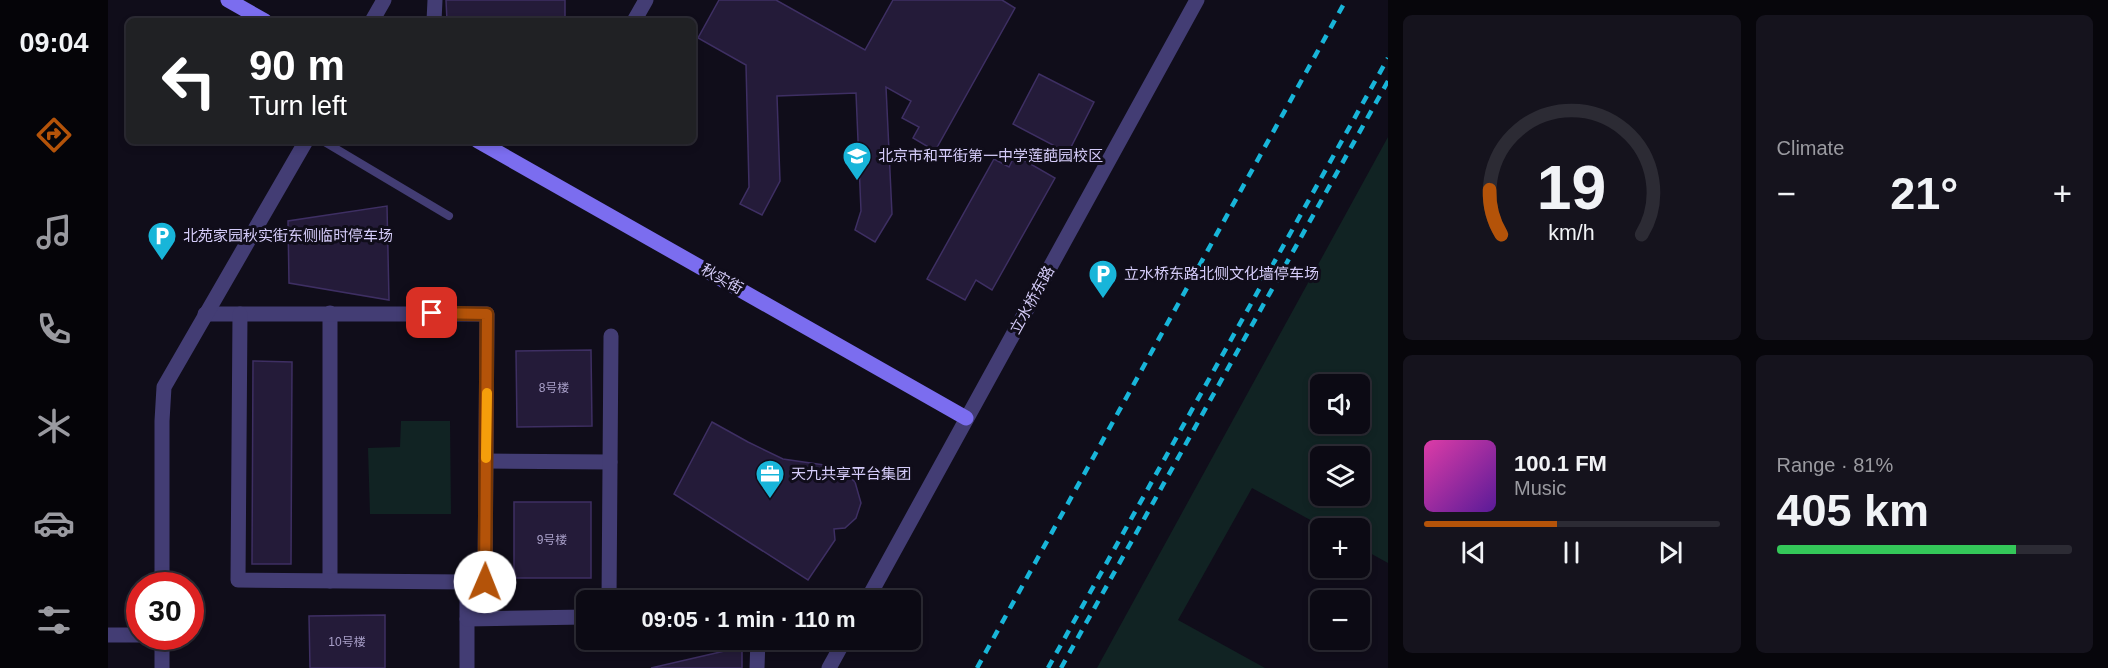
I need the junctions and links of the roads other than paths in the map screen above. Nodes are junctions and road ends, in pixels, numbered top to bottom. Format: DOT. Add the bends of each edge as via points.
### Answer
graph roads {
  1 [pos="228,0"];
  2 [pos="384,0"];
  3 [pos="435,0"];
  4 [pos="646,0"];
  5 [pos="1197,0"];
  6 [pos="261,18"];
  7 [pos="374,18"];
  8 [pos="434,18"];
  9 [pos="636,18"];
  10 [pos="304,144"];
  11 [pos="328,144"];
  12 [pos="483,144"];
  13 [pos="450,216"];
  14 [pos="205,314"];
  15 [pos="240,314"];
  16 [pos="330,314"];
  17 [pos="611,336"];
  18 [pos="966,418"];
  19 [pos="486,461"];
  20 [pos="610,462"];
  21 [pos="162,572"];
  22 [pos="330,581"];
  23 [pos="467,582"];
  24 [pos="485,582"];
  25 [pos="609,590"];
  26 [pos="872,590"];
  27 [pos="576,617"];
  28 [pos="485,618"];
  29 [pos="467,619"];
  30 [pos="108,635"];
  31 [pos="126,635"];
  32 [pos="162,650"];
  33 [pos="758,650"];
  34 [pos="839,650"];
  35 [pos="162,668"];
  36 [pos="467,668"];
  37 [pos="757,668"];
  38 [pos="830,668"];
  1 -- 6 [label="street"];
  2 -- 7 [label="street"];
  3 -- 8 [label="street"];
  4 -- 9 [label="street"];
  5 -- 18 [label="street, 立水桥东路"];
  10 -- 14 [label="street"];
  11 -- 13 [label="lane"];
  12 -- 18 [label="street, 秋实街"];
  14 -- 15 [label="street"];
  14 -- 21 [label="street" via="164,387"];
  15 -- 16 [label="street"];
  15 -- 22 [label="street" via="238,580"];
  16 -- 19 [label="street" via="487,314"];
  16 -- 22 [label="street"];
  17 -- 20 [label="street"];
  18 -- 26 [label="street, 立水桥东路"];
  19 -- 20 [label="street"];
  19 -- 24 [label="street"];
  20 -- 25 [label="street"];
  22 -- 23 [label="street"];
  23 -- 24 [label="street"];
  23 -- 29 [label="street"];
  24 -- 28 [label="street"];
  27 -- 28 [label="street"];
  28 -- 29 [label="street"];
  29 -- 36 [label="street"];
  30 -- 31 [label="street"];
  32 -- 35 [label="street"];
  33 -- 37 [label="street"];
  34 -- 38 [label="street"];
}
